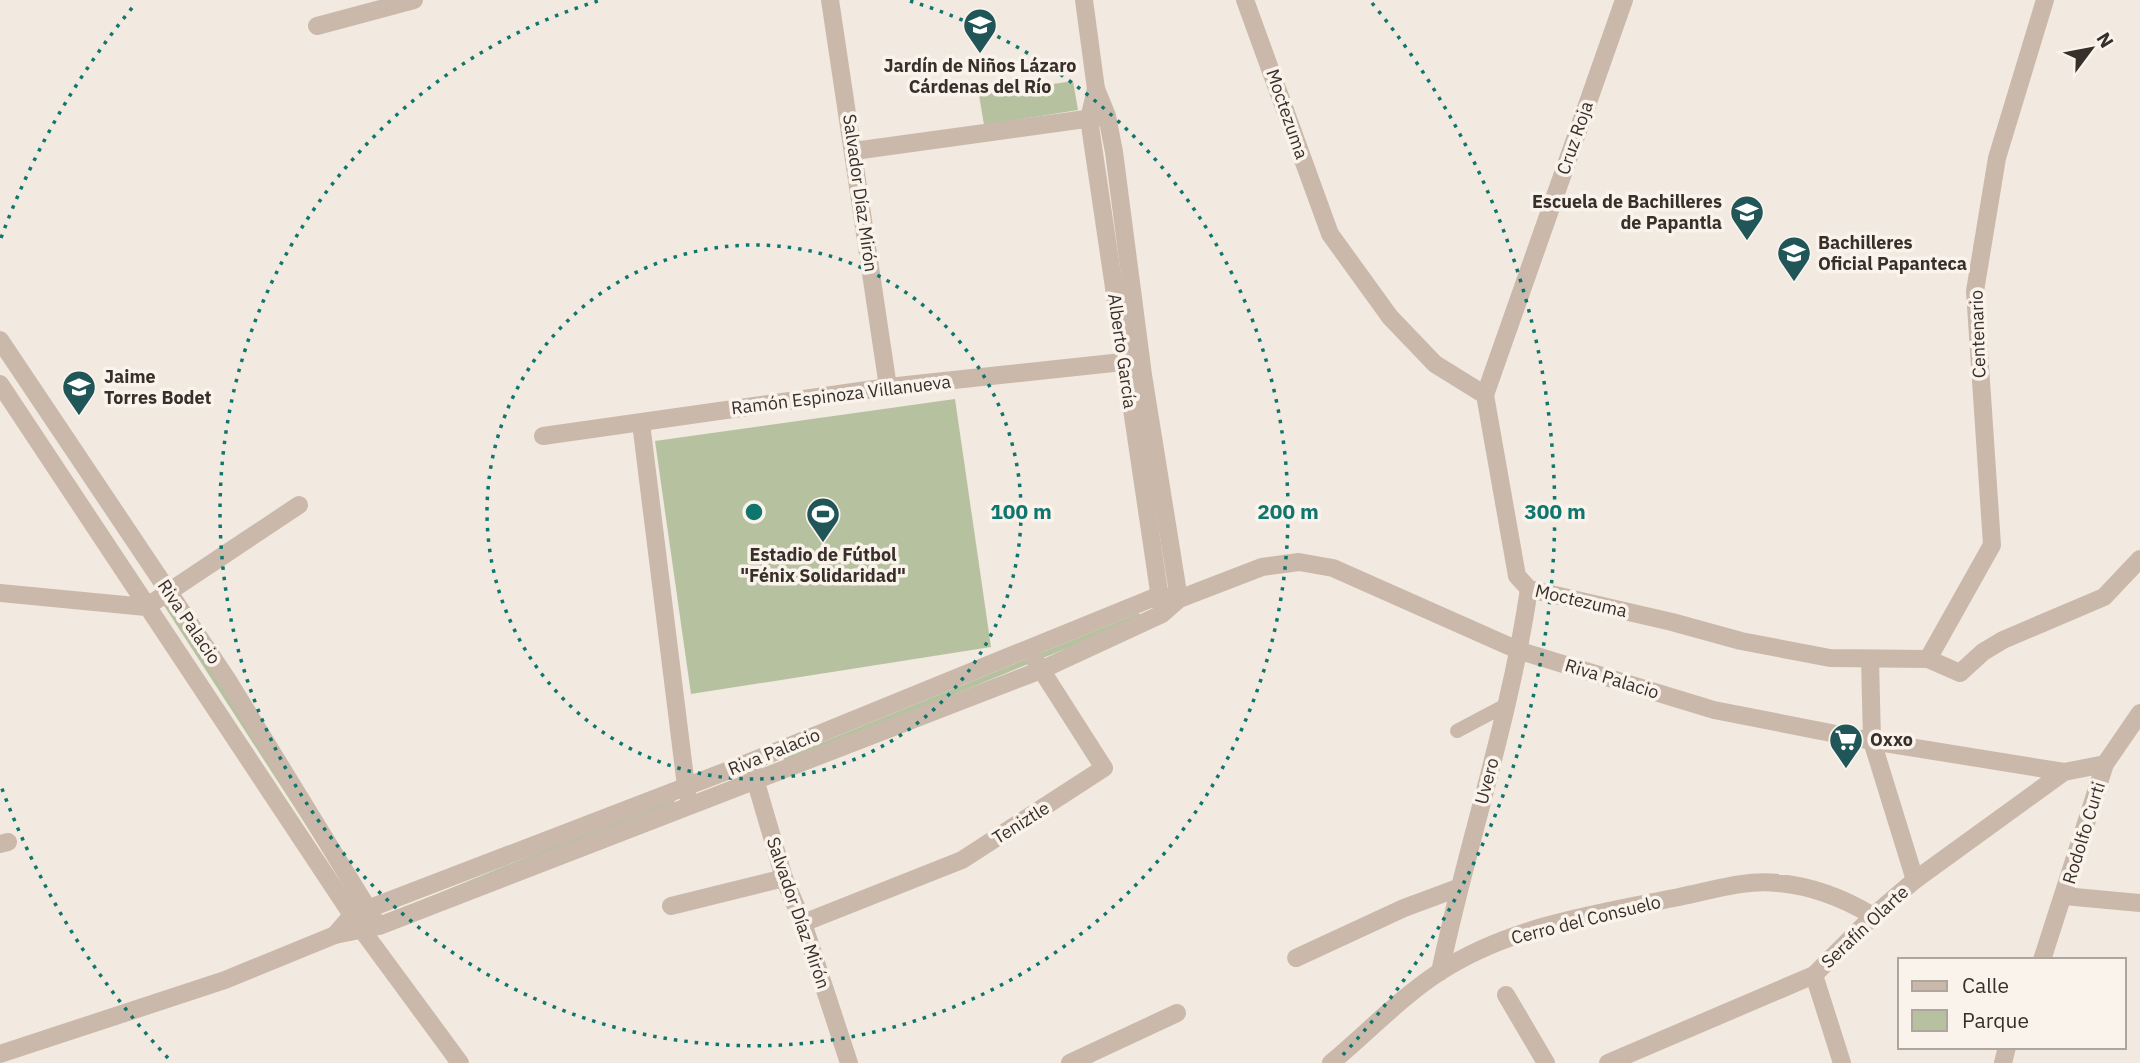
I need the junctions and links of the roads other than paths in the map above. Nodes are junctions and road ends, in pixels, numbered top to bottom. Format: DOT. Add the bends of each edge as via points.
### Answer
graph roads {
  1 [pos="414,0"];
  2 [pos="830,0"];
  3 [pos="1084,0"];
  4 [pos="1244,0"];
  5 [pos="1624,0"];
  6 [pos="2045,0"];
  7 [pos="317,26"];
  8 [pos="1096,89"];
  9 [pos="1107,116"];
  10 [pos="1089,119"];
  11 [pos="854,151"];
  12 [pos="0,340"];
  13 [pos="1132,361"];
  14 [pos="0,384"];
  15 [pos="888,387"];
  16 [pos="1485,395"];
  17 [pos="641,423"];
  18 [pos="543,436"];
  19 [pos="299,505"];
  20 [pos="2140,559"];
  21 [pos="1529,589"];
  22 [pos="169,592"];
  23 [pos="0,593"];
  24 [pos="1160,595"];
  25 [pos="1178,599"];
  26 [pos="146,607"];
  27 [pos="1162,614"];
  28 [pos="1028,649"];
  29 [pos="1520,651"];
  30 [pos="1870,659"];
  31 [pos="1928,659"];
  32 [pos="1041,670"];
  33 [pos="1508,704"];
  34 [pos="244,707"];
  35 [pos="2140,713"];
  36 [pos="222,721"];
  37 [pos="1457,731"];
  38 [pos="1872,741"];
  39 [pos="2105,764"];
  40 [pos="753,771"];
  41 [pos="2064,772"];
  42 [pos="686,786"];
  43 [pos="688,807"];
  44 [pos="784,878"];
  45 [pos="1915,880"];
  46 [pos="1458,888"];
  47 [pos="2064,896"];
  48 [pos="2140,903"];
  49 [pos="671,906"];
  50 [pos="360,912"];
  51 [pos="1872,916"];
  52 [pos="803,923"];
  53 [pos="371,929"];
  54 [pos="335,934"];
  55 [pos="1296,958"];
  56 [pos="2043,958"];
  57 [pos="1440,972"];
  58 [pos="1814,975"];
  59 [pos="1506,995"];
  60 [pos="1177,1013"];
  61 [pos="0,1054"];
  62 [pos="460,1063"];
  63 [pos="849,1063"];
  64 [pos="1070,1063"];
  65 [pos="1331,1063"];
  66 [pos="1546,1063"];
  67 [pos="1608,1063"];
  68 [pos="1842,1063"];
  1 -- 7 [label="street"];
  2 -- 11 [label="street, Salvador Díaz Mirón"];
  3 -- 8 [label="street, Alberto García"];
  4 -- 16 [label="street, Moctezuma" via="1331,234 1390,317 1435,364"];
  5 -- 16 [label="street, Cruz Roja"];
  6 -- 31 [label="street, Centenario" via="1997,158 1975,291 1992,544"];
  8 -- 9 [label="street, Alberto García"];
  8 -- 10 [label="street, Alberto García"];
  9 -- 10 [label="street"];
  9 -- 13 [label="street, Alberto García"];
  10 -- 11 [label="street"];
  10 -- 13 [label="street, Alberto García"];
  11 -- 15 [label="street, Salvador Díaz Mirón"];
  12 -- 22 [label="street, Riva Palacio"];
  13 -- 15 [label="street, Ramón Espinoza Villanueva"];
  13 -- 24 [label="street, Alberto García"];
  13 -- 25 [label="street, Alberto García"];
  14 -- 26 [label="street, Riva Palacio"];
  15 -- 17 [label="street, Ramón Espinoza Villanueva"];
  16 -- 21 [label="street, Moctezuma" via="1517,576"];
  17 -- 18 [label="street, Ramón Espinoza Villanueva"];
  17 -- 42 [label="street"];
  19 -- 22 [label="street"];
  20 -- 31 [label="street, Moctezuma" via="2104,597 2003,640 1960,673"];
  21 -- 29 [label="street, Uvero"];
  21 -- 30 [label="street, Moctezuma" via="1741,641 1830,658"];
  22 -- 26 [label="street"];
  22 -- 34 [label="street, Riva Palacio"];
  23 -- 26 [label="street"];
  24 -- 25 [label="street"];
  24 -- 27 [label="street, Alberto García"];
  24 -- 28 [label="street, Riva Palacio"];
  25 -- 27 [label="street, Riva Palacio"];
  25 -- 29 [label="street, Riva Palacio" via="1262,566 1299,562 1332,568"];
  26 -- 36 [label="street, Riva Palacio"];
  27 -- 32 [label="street, Riva Palacio"];
  28 -- 32 [label="street, Teniztle"];
  28 -- 40 [label="street, Riva Palacio"];
  29 -- 33 [label="street, Uvero"];
  29 -- 38 [label="street, Riva Palacio" via="1714,710"];
  30 -- 31 [label="street, Moctezuma"];
  30 -- 38 [label="street"];
  32 -- 40 [label="street, Riva Palacio"];
  32 -- 52 [label="street, Teniztle" via="1104,768 962,860"];
  33 -- 37 [label="street"];
  33 -- 46 [label="street, Uvero"];
  34 -- 36 [label="street"];
  34 -- 50 [label="street, Riva Palacio"];
  35 -- 39 [label="street, Rodolfo Curti"];
  36 -- 50 [label="street, Riva Palacio"];
  38 -- 41 [label="street, Riva Palacio"];
  38 -- 45 [label="street"];
  39 -- 41 [label="street, Serafín Olarte"];
  39 -- 47 [label="street, Rodolfo Curti"];
  40 -- 42 [label="street, Riva Palacio"];
  40 -- 43 [label="street, Riva Palacio"];
  40 -- 44 [label="street, Salvador Díaz Mirón"];
  41 -- 45 [label="street, Serafín Olarte"];
  42 -- 43 [label="street"];
  42 -- 50 [label="street, Riva Palacio"];
  43 -- 53 [label="street, Riva Palacio"];
  44 -- 49 [label="street"];
  44 -- 52 [label="street, Salvador Díaz Mirón"];
  45 -- 51 [label="street, Serafín Olarte"];
  46 -- 55 [label="street"];
  46 -- 57 [label="street, Uvero"];
  47 -- 48 [label="street"];
  47 -- 56 [label="street, Rodolfo Curti"];
  50 -- 53 [label="street, Riva Palacio"];
  50 -- 54 [label="street, Riva Palacio"];
  51 -- 57 [label="street, Cerro del Consuelo" via="1812,889 1777,882 1744,884 1530,931 1480,949"];
  51 -- 58 [label="street, Serafín Olarte"];
  52 -- 63 [label="street, Salvador Díaz Mirón"];
  53 -- 54 [label="street, Riva Palacio"];
  53 -- 62 [label="street, Riva Palacio"];
  54 -- 61 [label="street, Riva Palacio" via="225,980"];
  57 -- 65 [label="street, Cerro del Consuelo"];
  58 -- 67 [label="street, Serafín Olarte"];
  58 -- 68 [label="street"];
  59 -- 66 [label="street"];
  60 -- 64 [label="street"];
}
